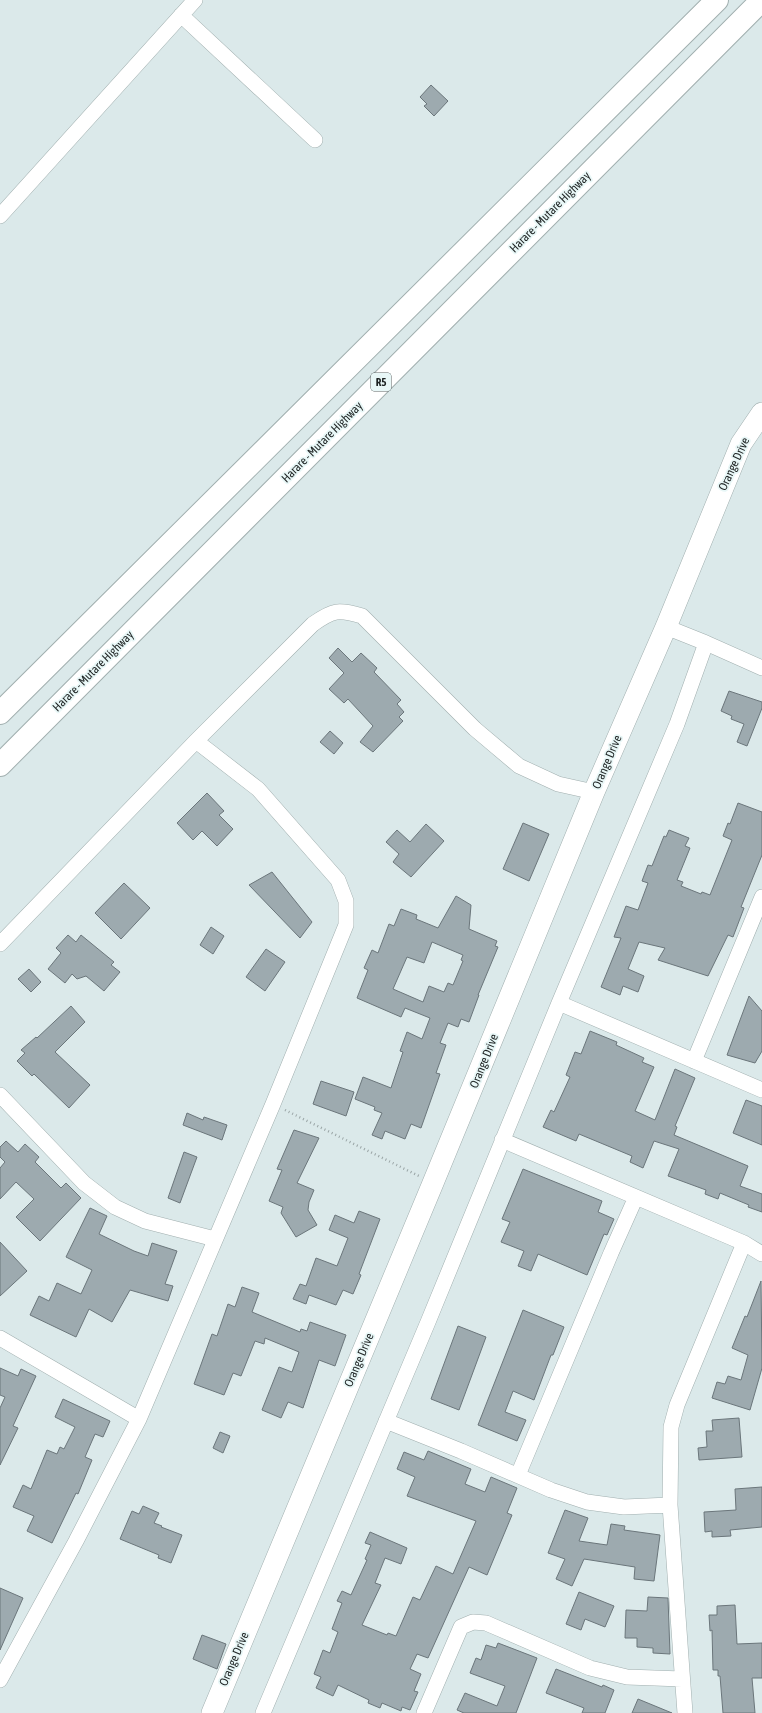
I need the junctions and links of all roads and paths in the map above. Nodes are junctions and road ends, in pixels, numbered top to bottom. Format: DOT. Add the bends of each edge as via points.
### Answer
graph roads {
  1 [pos="195,0"];
  2 [pos="717,0"];
  3 [pos="757,8"];
  4 [pos="181,15"];
  5 [pos="315,140"];
  6 [pos="0,216"];
  7 [pos="762,413"];
  8 [pos="666,627"];
  9 [pos="706,643"];
  10 [pos="762,668"];
  11 [pos="0,713"];
  12 [pos="196,741"];
  13 [pos="0,764"];
  14 [pos="594,792"];
  15 [pos="762,897"];
  16 [pos="0,944"];
  17 [pos="559,1003"];
  18 [pos="694,1061"];
  19 [pos="762,1090"];
  20 [pos="0,1095"];
  21 [pos="273,1104"];
  22 [pos="502,1140"];
  23 [pos="433,1183"];
  24 [pos="636,1197"];
  25 [pos="215,1239"];
  26 [pos="744,1243"];
  27 [pos="762,1254"];
  28 [pos="0,1338"];
  29 [pos="139,1419"];
  30 [pos="386,1421"];
  31 [pos="518,1475"];
  32 [pos="670,1505"];
  33 [pos="682,1679"];
  34 [pos="0,1680"];
  35 [pos="212,1713"];
  36 [pos="263,1713"];
  37 [pos="424,1713"];
  38 [pos="685,1713"];
  1 -- 4 [label="street"];
  2 -- 11 [label="highway"];
  3 -- 13 [label="highway, Harare - Mutare Highway / R5"];
  4 -- 5 [label="street"];
  4 -- 6 [label="street"];
  7 -- 8 [label="street, Orange Drive" via="741,444"];
  8 -- 9 [label="street"];
  8 -- 14 [label="street, Orange Drive"];
  9 -- 10 [label="street"];
  9 -- 17 [label="street" via="677,724"];
  12 -- 14 [label="street" via="313,624 329,613 347,612 362,616 475,729 520,766 558,784"];
  12 -- 16 [label="street"];
  12 -- 21 [label="street" via="258,790 338,880 346,901 346,925"];
  14 -- 23 [label="street, Orange Drive"];
  15 -- 18 [label="street"];
  17 -- 18 [label="street"];
  17 -- 22 [label="street"];
  18 -- 19 [label="street"];
  20 -- 25 [label="street" via="84,1184 115,1207 145,1221"];
  21 -- 23 [label="path"];
  21 -- 25 [label="street"];
  22 -- 24 [label="street"];
  22 -- 30 [label="street"];
  23 -- 35 [label="street, Orange Drive"];
  24 -- 26 [label="street"];
  24 -- 31 [label="street"];
  25 -- 29 [label="street"];
  26 -- 27 [label="street"];
  26 -- 32 [label="street" via="675,1412 671,1427"];
  28 -- 29 [label="street"];
  29 -- 34 [label="street"];
  30 -- 31 [label="street"];
  30 -- 36 [label="street"];
  31 -- 32 [label="street" via="586,1502 624,1507"];
  32 -- 33 [label="street"];
  33 -- 37 [label="street" via="627,1676 590,1668 486,1623 473,1622 461,1627"];
  33 -- 38 [label="street"];
}
